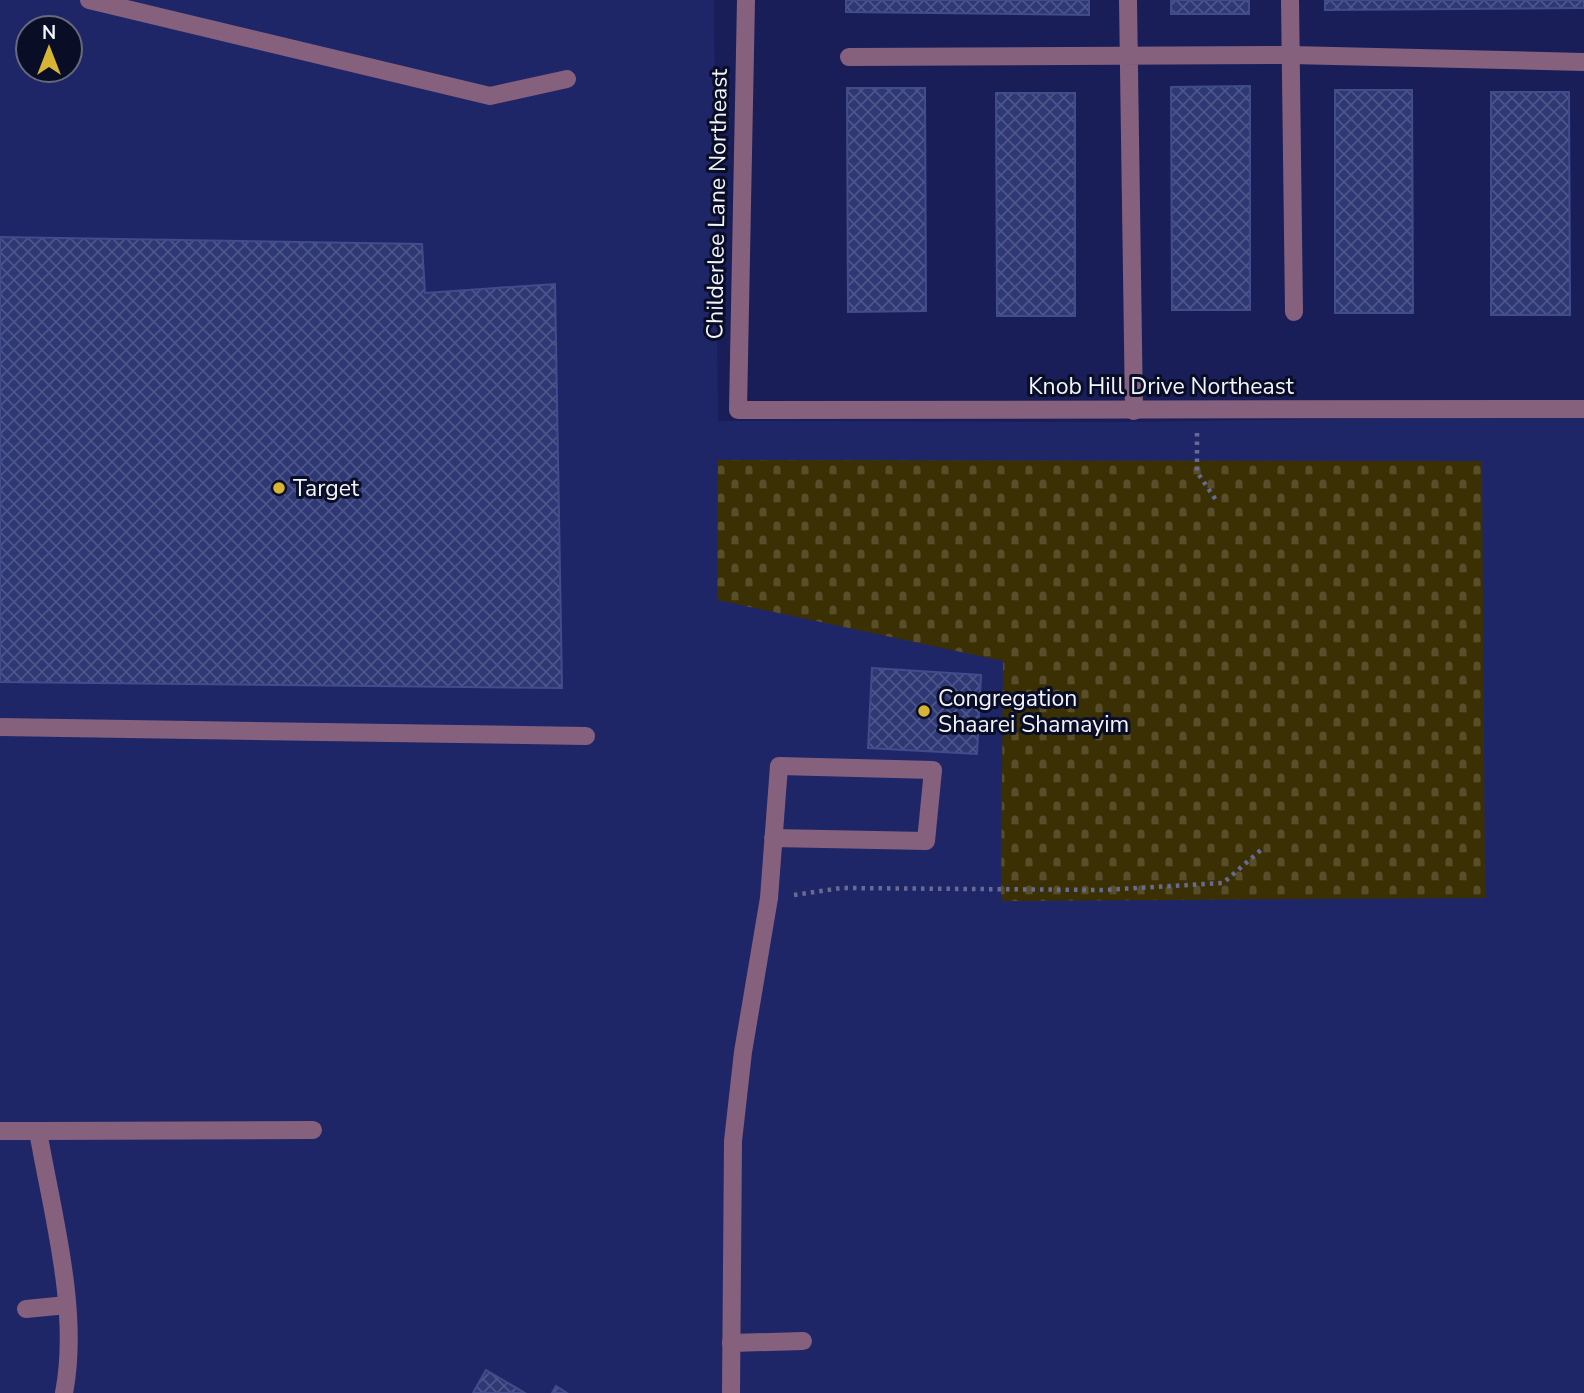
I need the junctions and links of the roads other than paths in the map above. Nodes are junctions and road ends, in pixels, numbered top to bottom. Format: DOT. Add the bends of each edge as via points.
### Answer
graph roads {
  1 [pos="89,0"];
  2 [pos="746,0"];
  3 [pos="1128,0"];
  4 [pos="1290,0"];
  5 [pos="1291,55"];
  6 [pos="849,57"];
  7 [pos="1129,58"];
  8 [pos="1584,62"];
  9 [pos="567,79"];
  10 [pos="1294,312"];
  11 [pos="1584,409"];
  12 [pos="738,410"];
  13 [pos="1134,411"];
  14 [pos="0,727"];
  15 [pos="586,736"];
  16 [pos="774,838"];
  17 [pos="313,1130"];
  18 [pos="0,1131"];
  19 [pos="38,1131"];
  20 [pos="67,1305"];
  21 [pos="26,1309"];
  22 [pos="803,1341"];
  23 [pos="731,1342"];
  24 [pos="64,1393"];
  25 [pos="731,1393"];
  1 -- 9 [label="street" via="490,96"];
  2 -- 12 [label="street, Childerlee Lane Northeast"];
  3 -- 7 [label="street"];
  4 -- 5 [label="street"];
  5 -- 7 [label="street"];
  5 -- 8 [label="street"];
  5 -- 10 [label="street"];
  6 -- 7 [label="street"];
  7 -- 13 [label="street"];
  11 -- 13 [label="street, Knob Hill Drive Northeast"];
  12 -- 13 [label="street, Knob Hill Drive Northeast"];
  14 -- 15 [label="street"];
  16 -- 16 [label="street" via="779,766 933,770 926,841"];
  16 -- 23 [label="street" via="733,1141"];
  17 -- 19 [label="street"];
  18 -- 19 [label="street"];
  19 -- 20 [label="street"];
  20 -- 21 [label="street"];
  20 -- 24 [label="street"];
  22 -- 23 [label="street"];
  23 -- 25 [label="street"];
}
